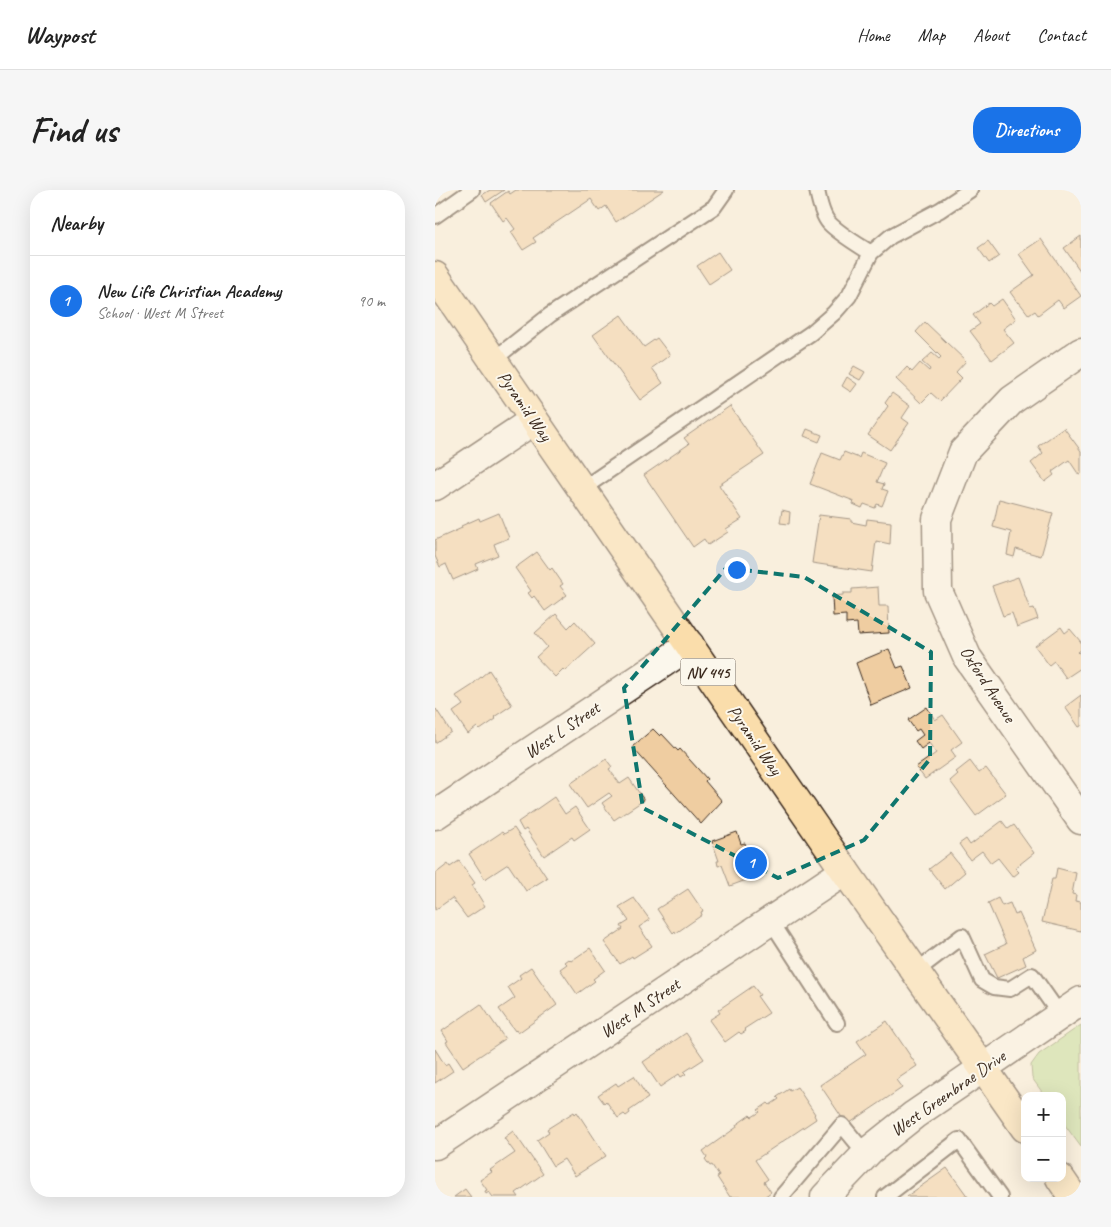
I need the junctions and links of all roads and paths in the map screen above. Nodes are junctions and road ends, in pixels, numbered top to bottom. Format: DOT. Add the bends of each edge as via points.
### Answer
graph roads {
  1 [pos="472,190"];
  2 [pos="726,190"];
  3 [pos="817,190"];
  4 [pos="970,190"];
  5 [pos="435,216"];
  6 [pos="871,253"];
  7 [pos="435,276"];
  8 [pos="1081,352"];
  9 [pos="493,360"];
  10 [pos="534,420"];
  11 [pos="435,486"];
  12 [pos="582,489"];
  13 [pos="690,645"];
  14 [pos="435,815"];
  15 [pos="1081,820"];
  16 [pos="845,872"];
  17 [pos="771,921"];
  18 [pos="915,972"];
  19 [pos="1071,1008"];
  20 [pos="837,1023"];
  21 [pos="982,1068"];
  22 [pos="1021,1122"];
  23 [pos="435,1145"];
  24 [pos="866,1154"];
  25 [pos="1063,1182"];
  26 [pos="781,1197"];
  27 [pos="825,1197"];
  28 [pos="885,1197"];
  29 [pos="1000,1197"];
  30 [pos="1073,1197"];
  1 -- 5 [label="lane"];
  2 -- 9 [label="lane" via="714,207 549,315"];
  3 -- 6 [label="lane" via="828,222"];
  4 -- 6 [label="lane" via="891,236"];
  6 -- 12 [label="lane" via="849,296 811,333"];
  7 -- 9 [label="main road, Pyramid Way / NV 445"];
  8 -- 15 [label="street, Oxford Avenue" via="1012,400 963,452 937,519 938,591 967,657"];
  9 -- 10 [label="main road, Pyramid Way / NV 445"];
  10 -- 11 [label="street"];
  10 -- 12 [label="main road, Pyramid Way / NV 445"];
  12 -- 13 [label="main road, Pyramid Way / NV 445"];
  13 -- 14 [label="street, West L Street"];
  13 -- 16 [label="main road, Pyramid Way / NV 445"];
  16 -- 17 [label="street, West M Street"];
  16 -- 18 [label="main road, Pyramid Way / NV 445"];
  17 -- 20 [label="lane"];
  17 -- 23 [label="street, West M Street"];
  18 -- 19 [label="lane" via="962,936 982,980 994,987 1010,990 1032,975"];
  18 -- 21 [label="main road, Pyramid Way / NV 445"];
  19 -- 21 [label="street, West Greenbrae Drive"];
  21 -- 22 [label="main road, Pyramid Way / NV 445"];
  21 -- 24 [label="street, West Greenbrae Drive"];
  24 -- 26 [label="lane" via="842,1125"];
  24 -- 27 [label="street, West Greenbrae Drive"];
  25 -- 30 [label="main road"];
  28 -- 29 [label="lane" via="959,1140"];
}
